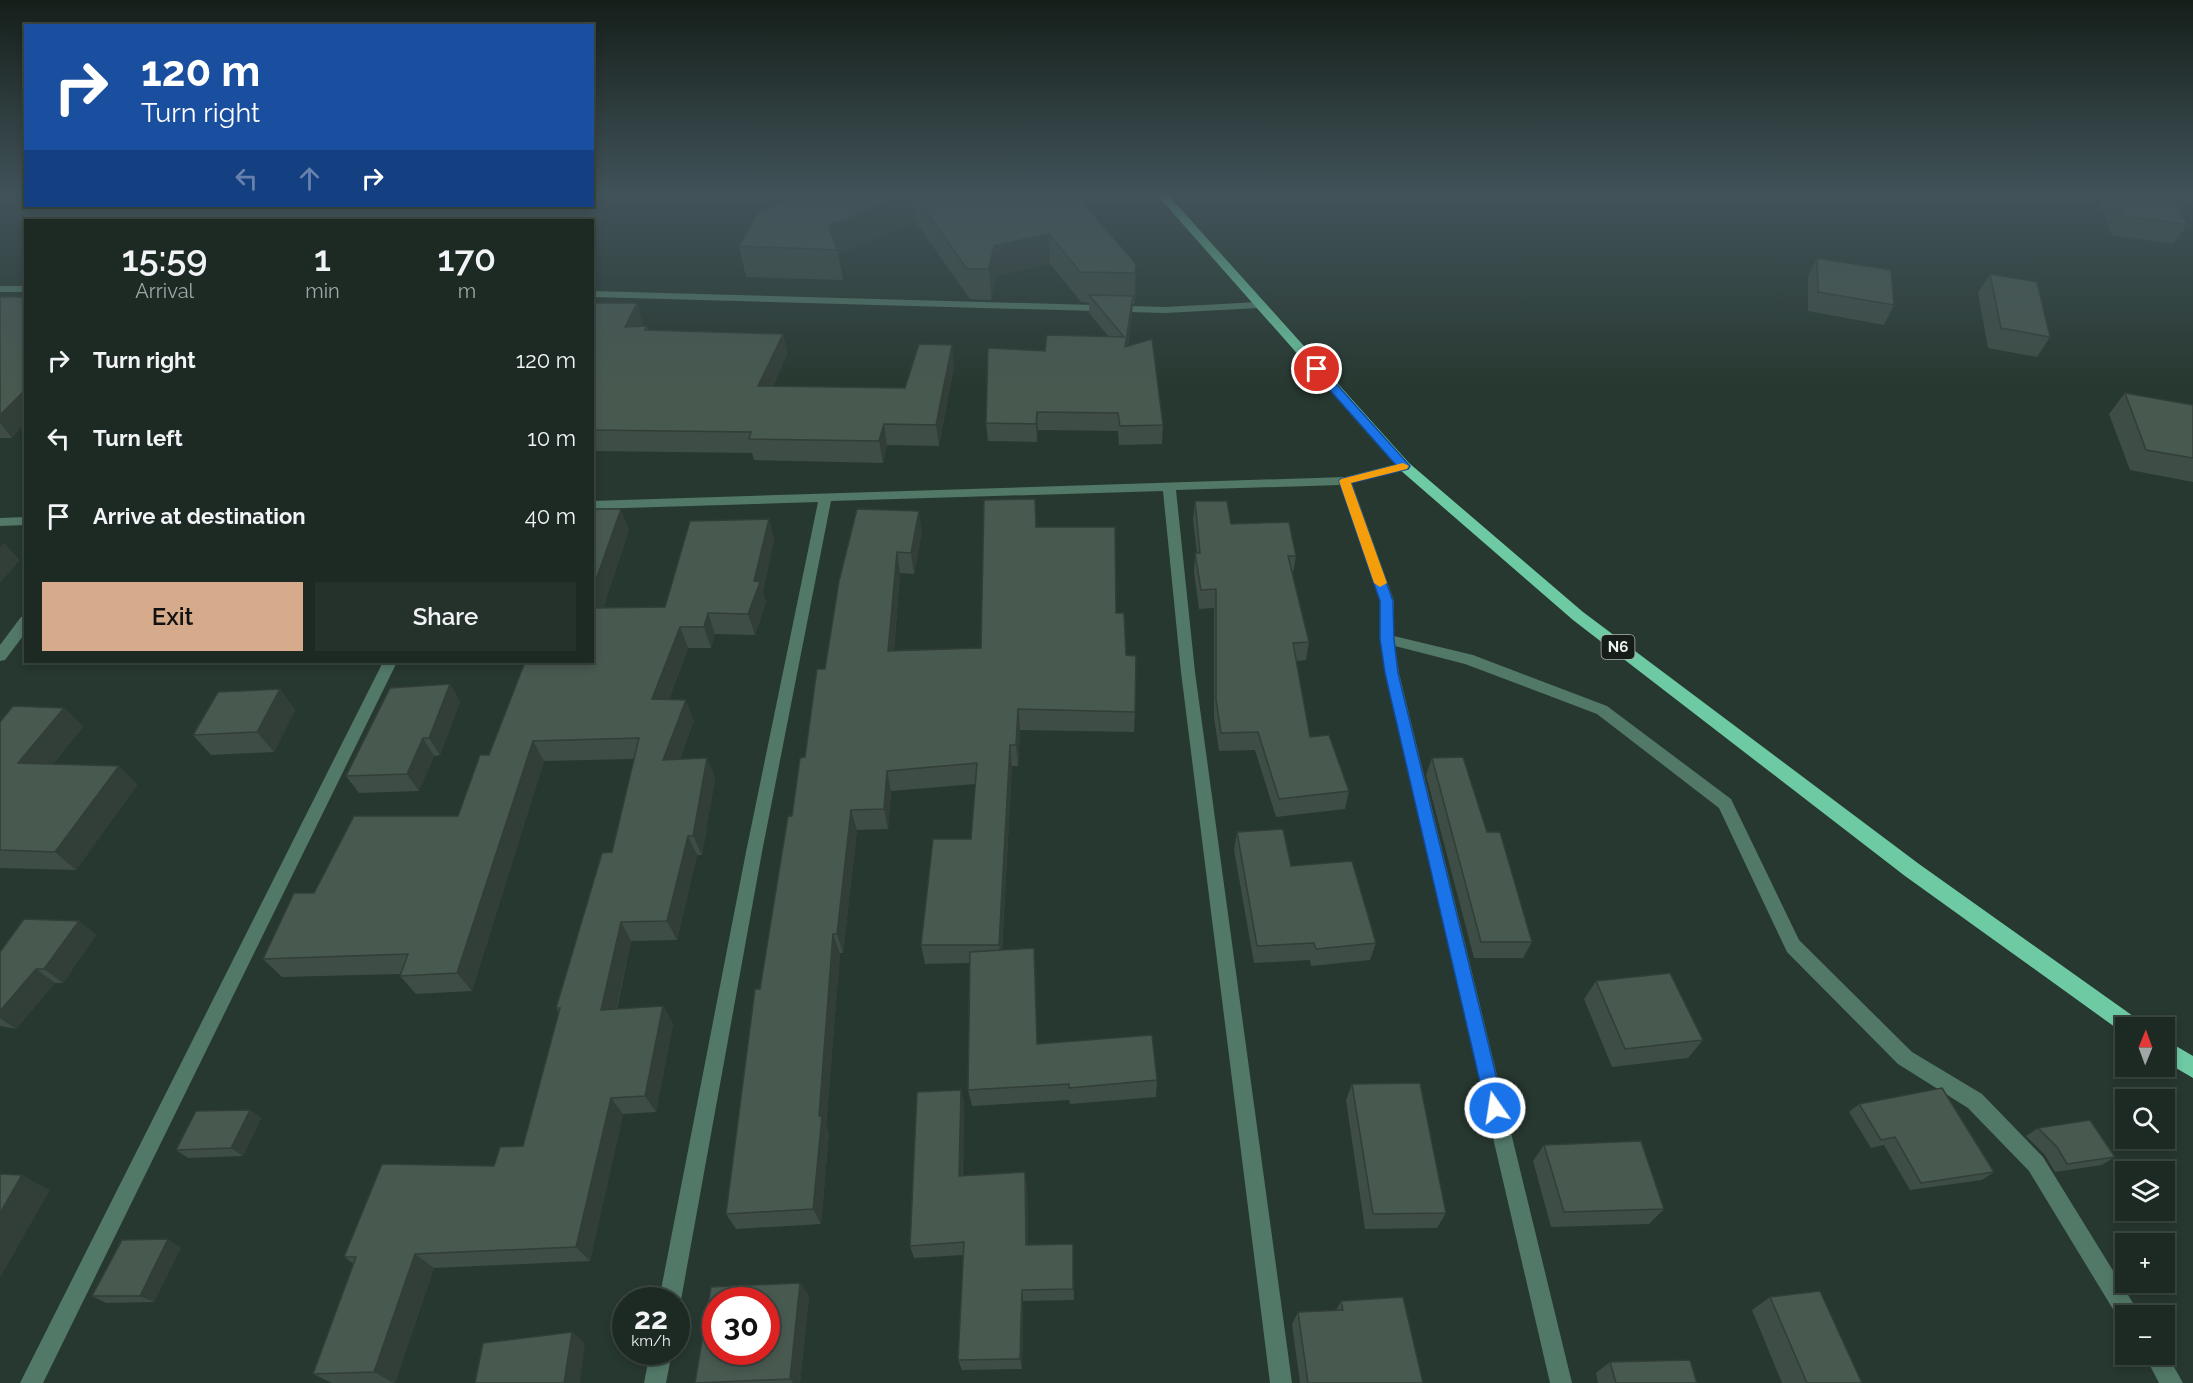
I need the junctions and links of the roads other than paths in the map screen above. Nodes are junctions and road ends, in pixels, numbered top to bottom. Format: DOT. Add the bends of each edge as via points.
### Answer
graph roads {
  1 [pos="1220,261"];
  2 [pos="0,289"];
  3 [pos="24,289"];
  4 [pos="594,294"];
  5 [pos="1259,305"];
  6 [pos="1404,466"];
  7 [pos="1345,481"];
  8 [pos="1169,486"];
  9 [pos="825,497"];
  10 [pos="594,505"];
  11 [pos="24,521"];
  12 [pos="0,522"];
  13 [pos="24,624"];
  14 [pos="1387,639"];
  15 [pos="0,656"];
  16 [pos="390,663"];
  17 [pos="2118,1017"];
  18 [pos="2175,1056"];
  19 [pos="2193,1068"];
  20 [pos="672,1287"];
  21 [pos="2123,1305"];
  22 [pos="658,1365"];
  23 [pos="2161,1365"];
  24 [pos="31,1383"];
  25 [pos="655,1383"];
  26 [pos="1281,1383"];
  27 [pos="1561,1383"];
  28 [pos="2172,1383"];
  1 -- 5 [label="highway, N6"];
  2 -- 3 [label="street"];
  4 -- 5 [label="street" via="1166,310"];
  5 -- 6 [label="highway, N6"];
  6 -- 7 [label="street"];
  6 -- 17 [label="highway, N6" via="1578,616 1912,870"];
  7 -- 8 [label="street"];
  7 -- 14 [label="street" via="1386,601"];
  8 -- 9 [label="street"];
  8 -- 26 [label="street" via="1188,672"];
  9 -- 10 [label="street"];
  9 -- 20 [label="street"];
  11 -- 12 [label="street"];
  13 -- 15 [label="street"];
  14 -- 21 [label="street" via="1468,659 1602,710 1725,804 1793,946 1905,1058 1975,1101 2015,1141 2036,1164"];
  14 -- 27 [label="street"];
  16 -- 24 [label="street"];
  18 -- 19 [label="highway"];
  22 -- 25 [label="street"];
  23 -- 28 [label="street"];
}
